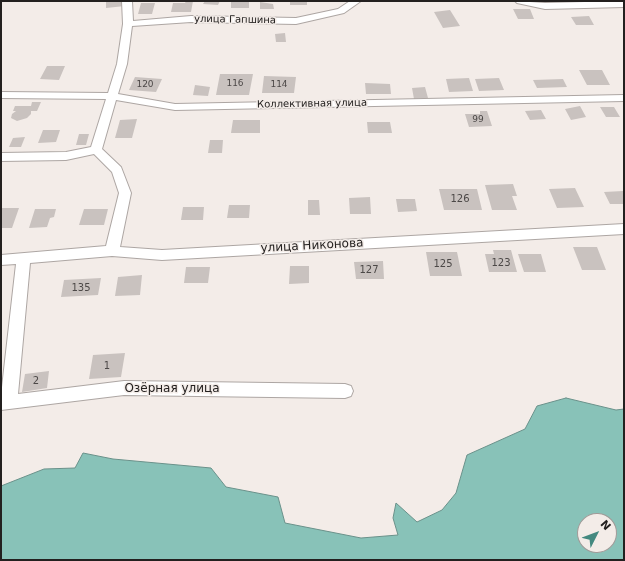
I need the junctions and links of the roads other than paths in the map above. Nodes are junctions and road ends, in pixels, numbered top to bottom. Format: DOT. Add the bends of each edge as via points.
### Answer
graph roads {
  1 [pos="127,1"];
  2 [pos="356,1"];
  3 [pos="520,1"];
  4 [pos="624,4"];
  5 [pos="128,24"];
  6 [pos="1,95"];
  7 [pos="111,96"];
  8 [pos="624,98"];
  9 [pos="96,150"];
  10 [pos="1,157"];
  11 [pos="624,229"];
  12 [pos="112,251"];
  13 [pos="1,260"];
  14 [pos="23,260"];
  15 [pos="344,391"];
  16 [pos="5,403"];
  1 -- 5 [label="street"];
  2 -- 5 [label="street, улица Гапшина" via="341,10 296,21 191,19"];
  3 -- 4 [label="street" via="545,6"];
  5 -- 7 [label="street" via="122,64"];
  6 -- 7 [label="street, Коллективная улица"];
  7 -- 8 [label="street, Коллективная улица" via="175,107"];
  7 -- 9 [label="street"];
  9 -- 10 [label="street" via="66,156"];
  9 -- 12 [label="street" via="117,170 125,193"];
  11 -- 12 [label="street, улица Никонова" via="162,255"];
  12 -- 14 [label="street, улица Никонова"];
  13 -- 14 [label="street, улица Никонова"];
  14 -- 16 [label="street"];
  15 -- 16 [label="street, Озёрная улица" via="124,388"];
}
